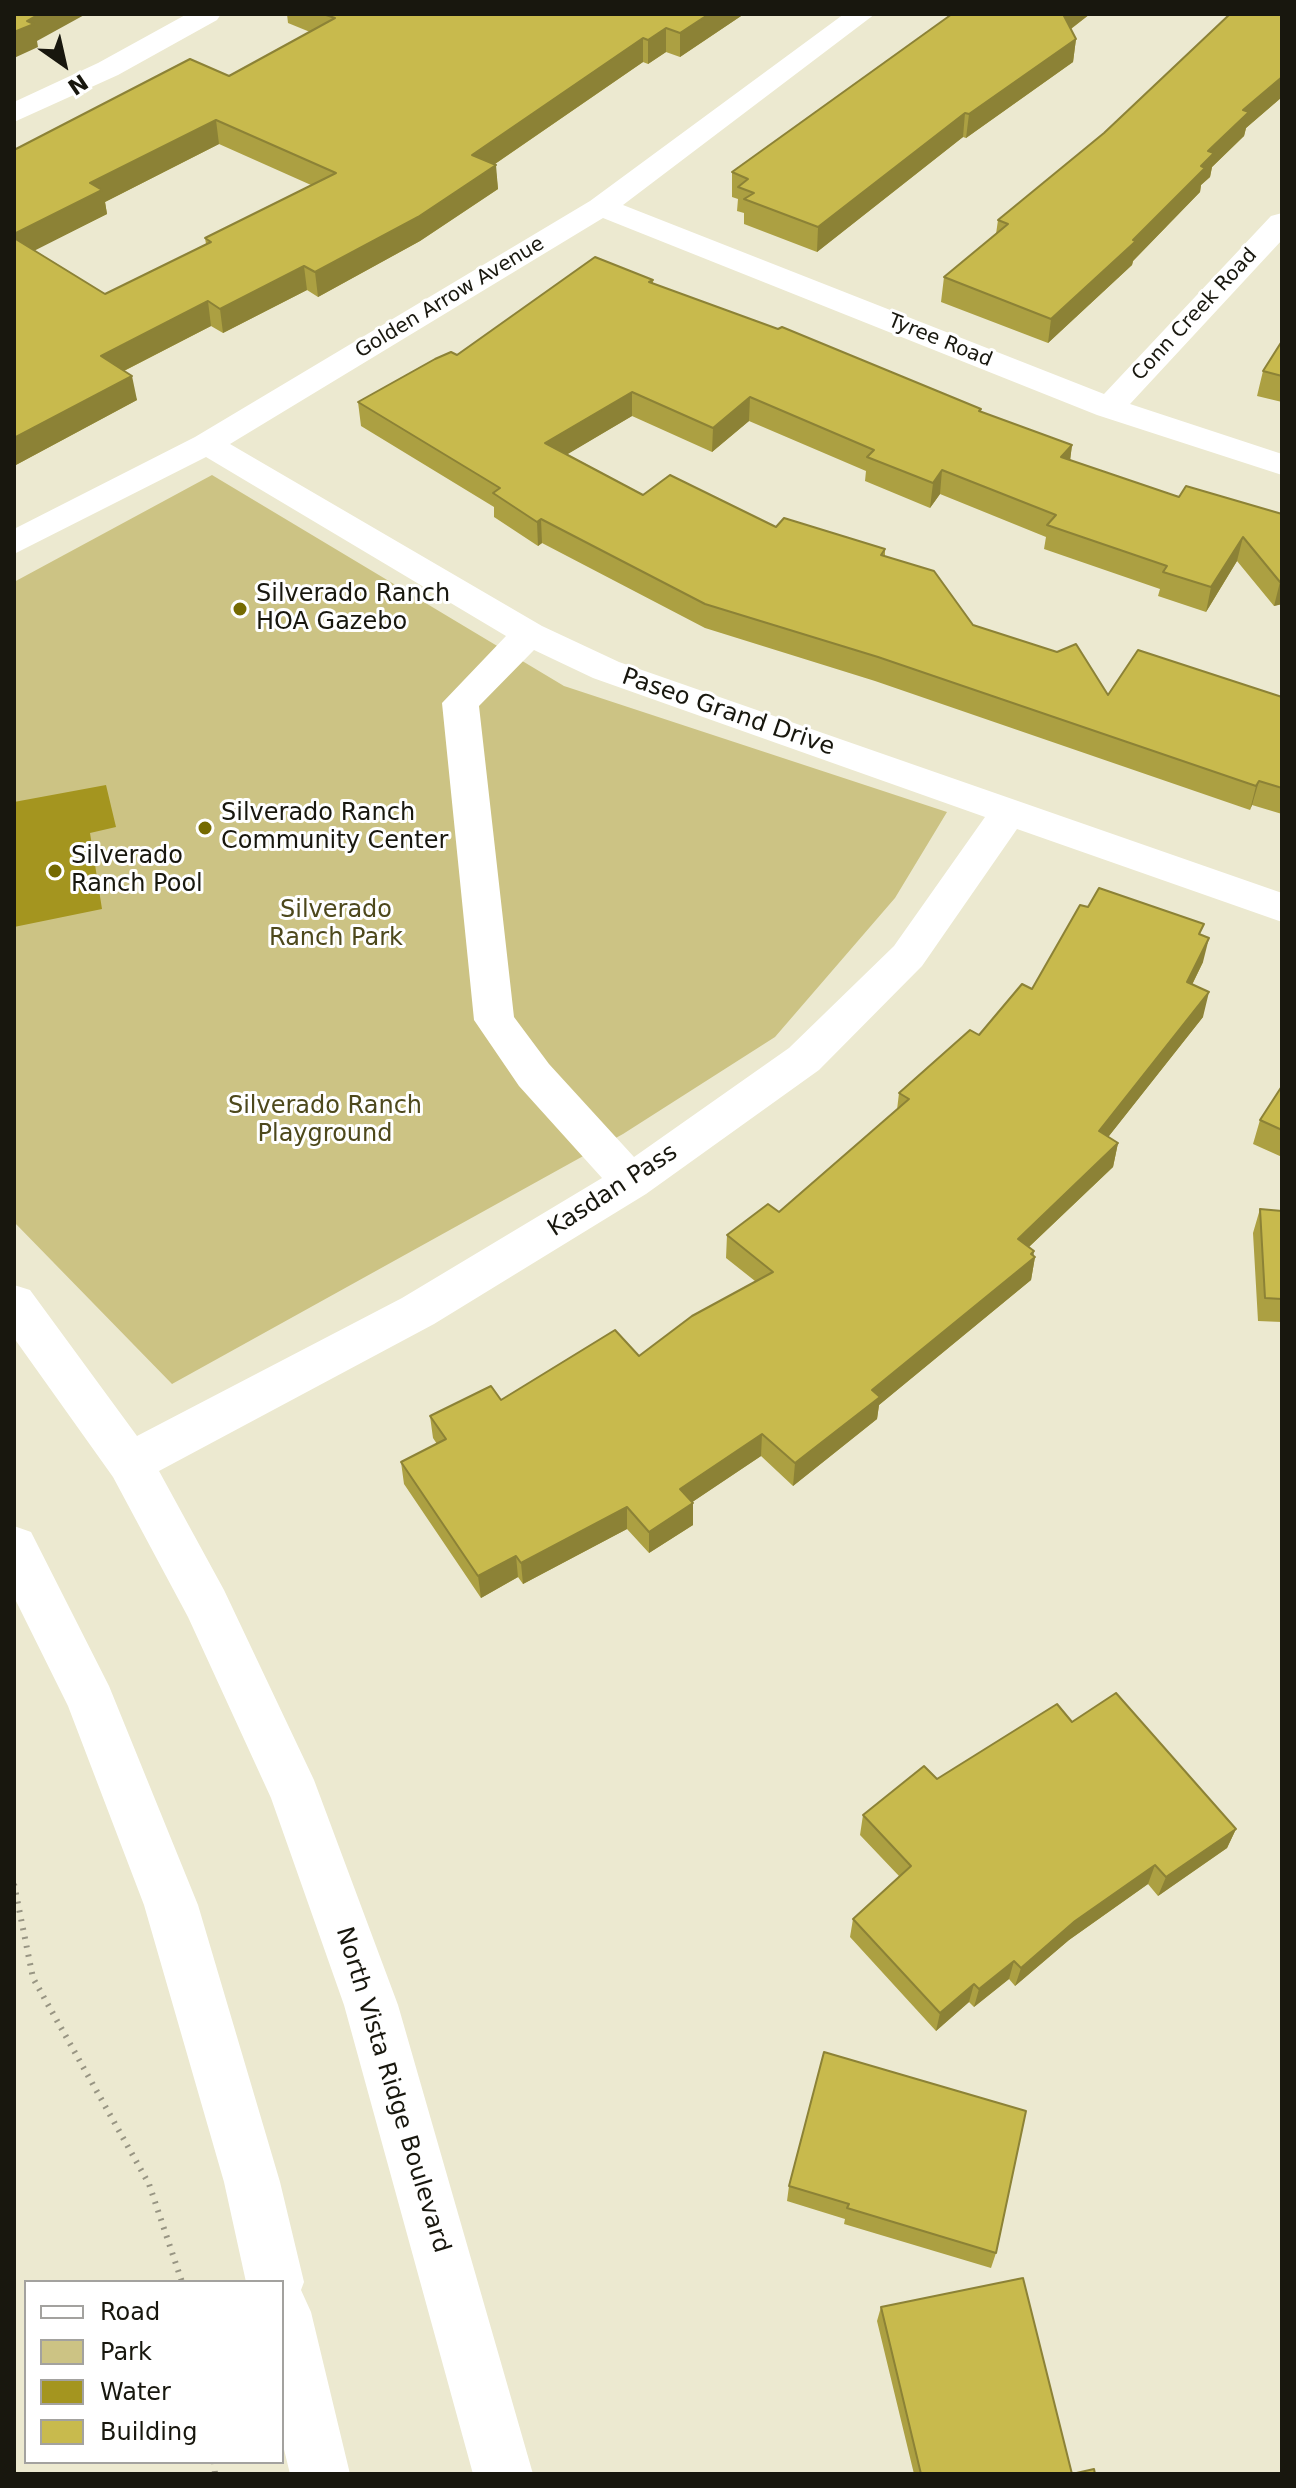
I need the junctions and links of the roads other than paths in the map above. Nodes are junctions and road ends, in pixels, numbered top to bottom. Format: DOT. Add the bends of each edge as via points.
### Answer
graph roads {
  1 [pos="207,14"];
  2 [pos="861,14"];
  3 [pos="14,113"];
  4 [pos="601,207"];
  5 [pos="1282,222"];
  6 [pos="1109,408"];
  7 [pos="207,444"];
  8 [pos="1282,465"];
  9 [pos="14,543"];
  10 [pos="529,634"];
  11 [pos="1009,812"];
  12 [pos="1282,908"];
  13 [pos="631,1182"];
  14 [pos="14,1303"];
  15 [pos="130,1463"];
  16 [pos="14,1547"];
  17 [pos="275,2280"];
  18 [pos="284,2321"];
  19 [pos="320,2474"];
  20 [pos="503,2474"];
  1 -- 3 [label="street"];
  2 -- 4 [label="street, Golden Arrow Avenue"];
  4 -- 6 [label="street, Tyree Road"];
  4 -- 7 [label="street, Golden Arrow Avenue"];
  5 -- 6 [label="street, Conn Creek Road"];
  6 -- 8 [label="street, Tyree Road"];
  7 -- 9 [label="street, Golden Arrow Avenue"];
  7 -- 10 [label="street, Paseo Grand Drive"];
  10 -- 11 [label="street, Paseo Grand Drive" via="606,670"];
  10 -- 13 [label="street" via="460,703 494,1020 534,1075"];
  11 -- 12 [label="street, Paseo Grand Drive"];
  11 -- 13 [label="street, Kasdan Pass" via="908,956 804,1059"];
  13 -- 15 [label="street, Kasdan Pass" via="418,1311"];
  14 -- 15 [label="street, North Vista Ridge Boulevard"];
  15 -- 20 [label="street, North Vista Ridge Boulevard" via="207,1605 296,1797 371,2005"];
  16 -- 17 [label="street" via="91,1702 171,1905 252,2182"];
  18 -- 19 [label="street"];
}
